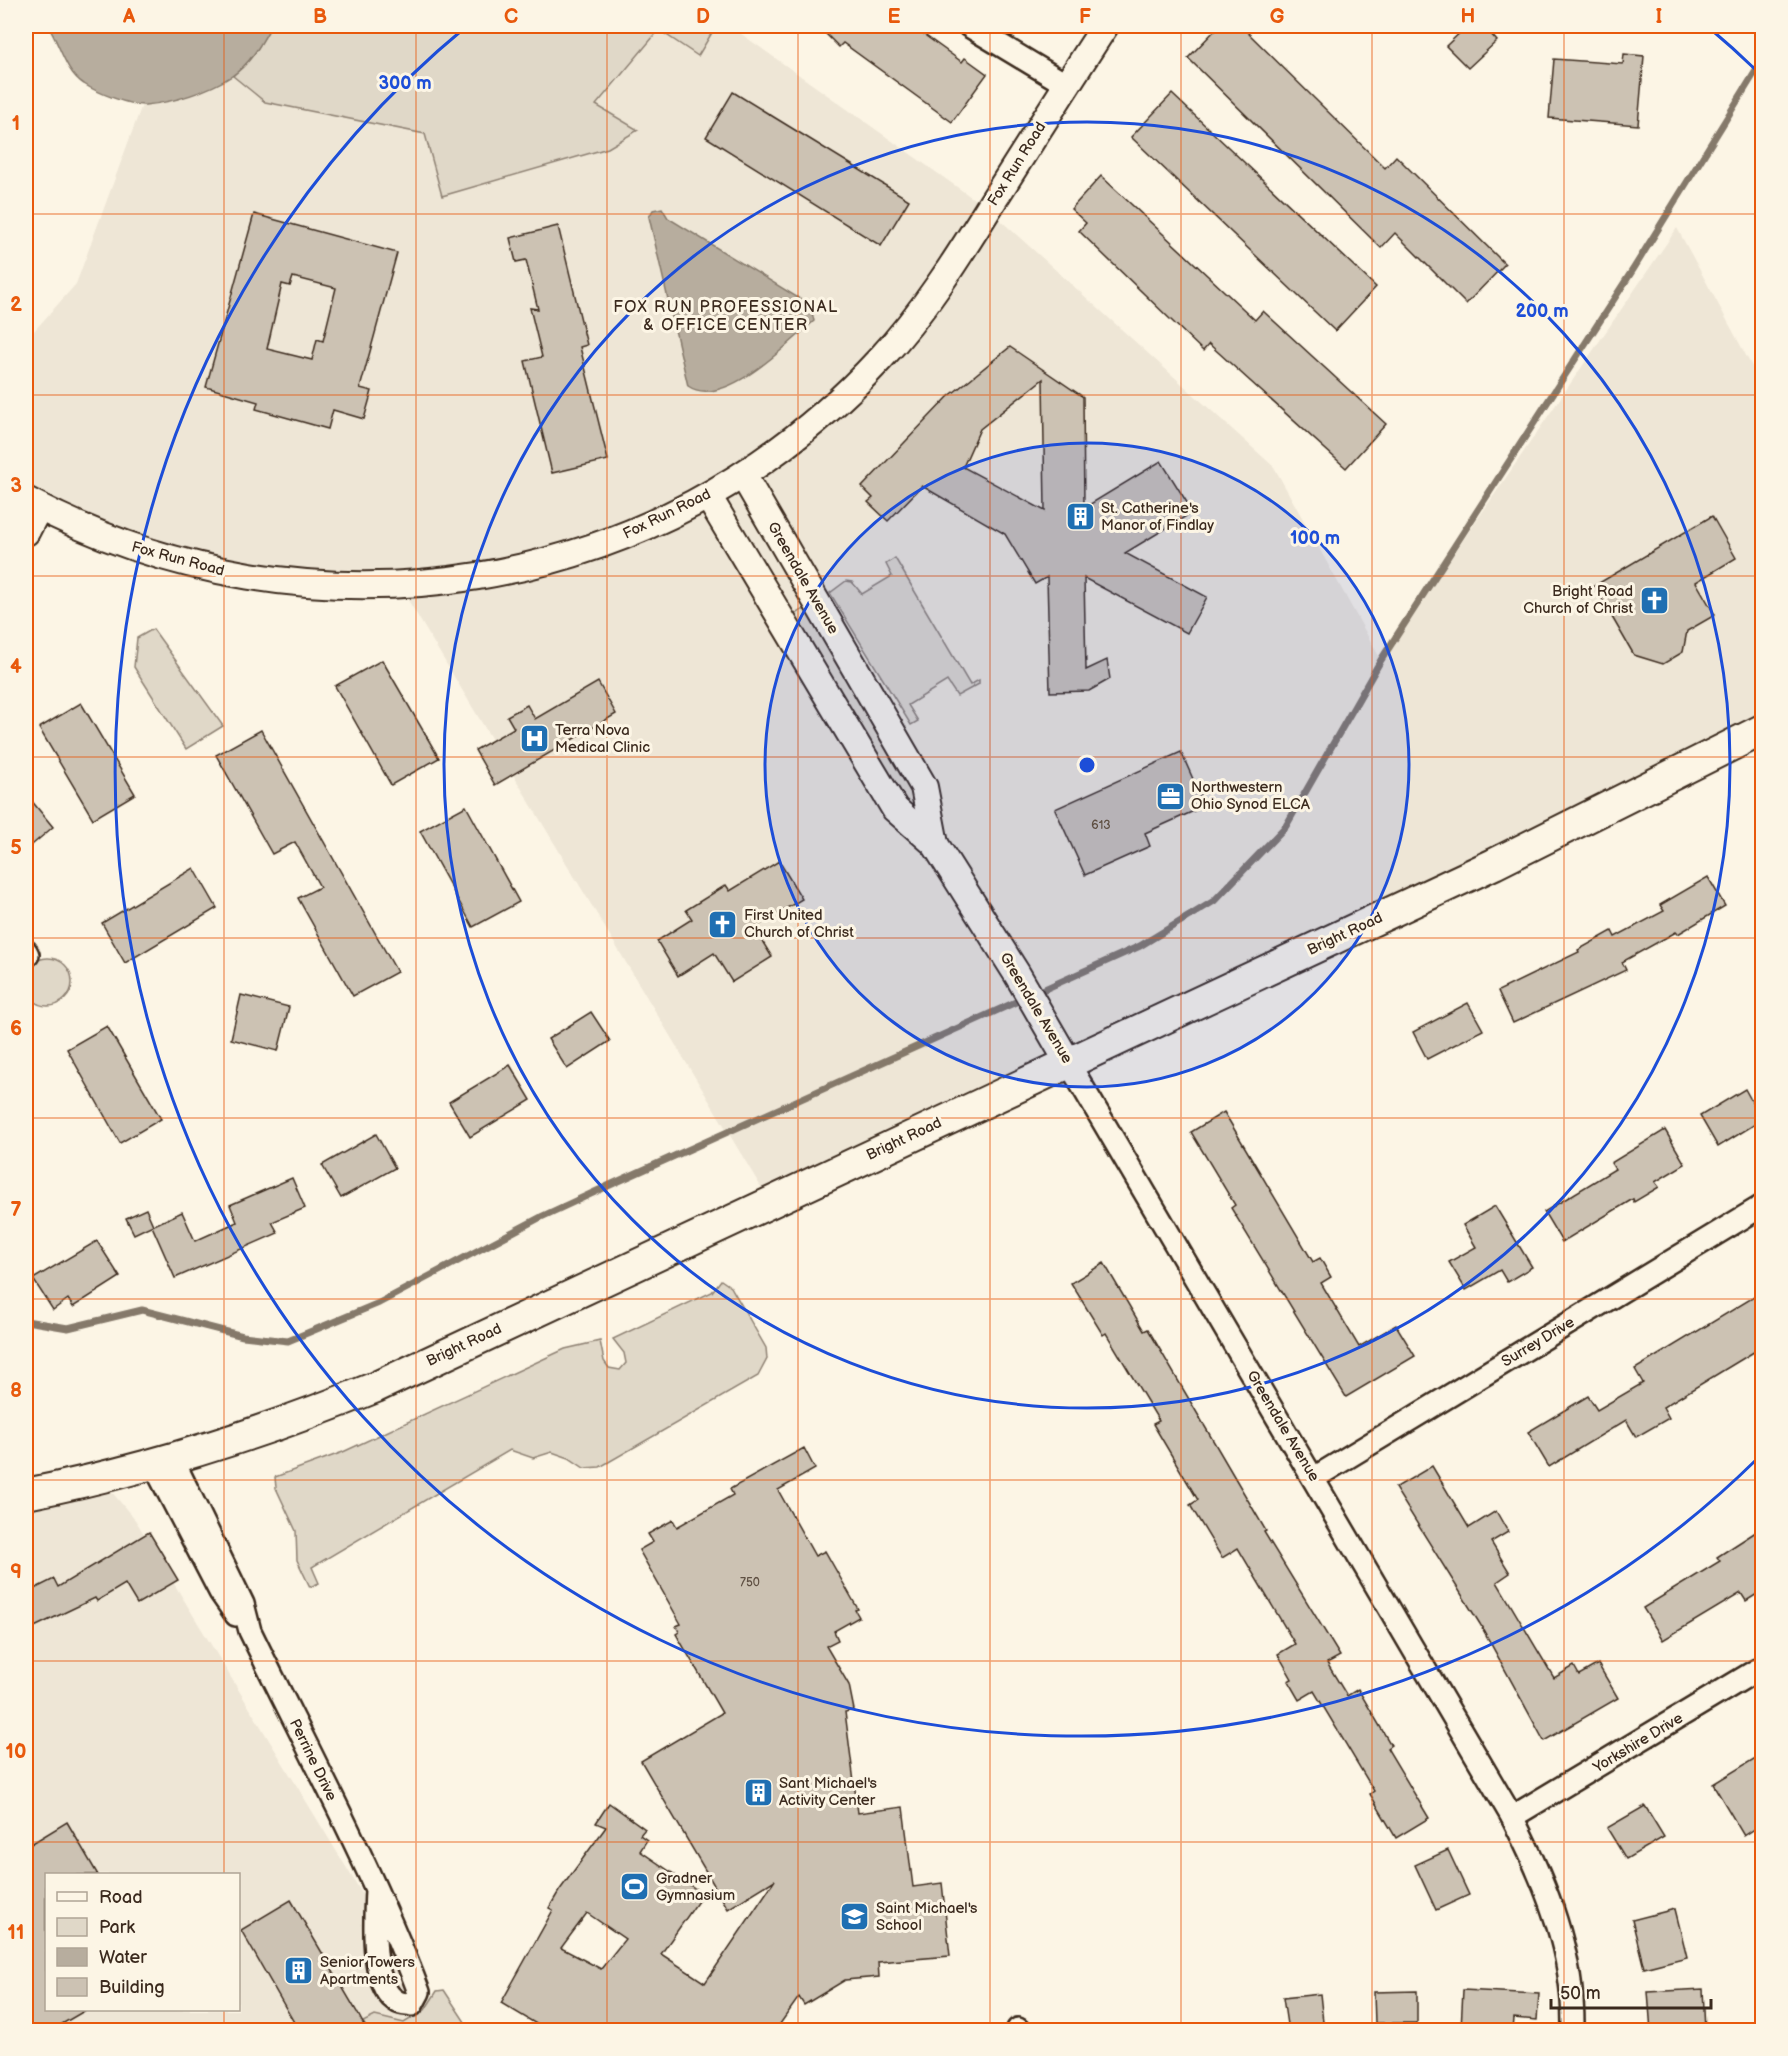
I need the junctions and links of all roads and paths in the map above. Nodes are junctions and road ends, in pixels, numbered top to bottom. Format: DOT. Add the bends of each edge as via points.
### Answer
graph roads {
  1 [pos="969,26"];
  2 [pos="1105,26"];
  3 [pos="1067,85"];
  4 [pos="742,475"];
  5 [pos="708,496"];
  6 [pos="32,504"];
  7 [pos="26,532"];
  8 [pos="1762,730"];
  9 [pos="935,844"];
  10 [pos="1068,1062"];
  11 [pos="1762,1206"];
  12 [pos="164,1463"];
  13 [pos="1314,1478"];
  14 [pos="26,1494"];
  15 [pos="1762,1667"];
  16 [pos="1512,1817"];
  17 [pos="376,1890"];
  18 [pos="1573,2031"];
  1 -- 3 [label="street"];
  2 -- 3 [label="street, Fox Run Road"];
  3 -- 4 [label="street, Fox Run Road" via="921,310 887,351 835,404"];
  4 -- 5 [label="street, Fox Run Road"];
  4 -- 9 [label="street, Greendale Avenue" via="924,787"];
  5 -- 6 [label="street, Fox Run Road" via="620,538 559,559 434,583 370,586 309,585 183,563 122,544"];
  5 -- 9 [label="street, Greendale Avenue" via="896,809"];
  6 -- 7 [label="street"];
  8 -- 10 [label="main road, Bright Road" via="1494,864"];
  9 -- 10 [label="street, Greendale Avenue"];
  10 -- 12 [label="main road, Bright Road" via="376,1387"];
  10 -- 13 [label="street, Greendale Avenue"];
  11 -- 13 [label="street, Surrey Drive"];
  12 -- 14 [label="main road, Bright Road"];
  12 -- 17 [label="street, Perrine Drive" via="243,1604 250,1631"];
  13 -- 16 [label="street, Greendale Avenue"];
  15 -- 16 [label="street, Yorkshire Drive"];
  16 -- 18 [label="street, Greendale Avenue" via="1540,1872 1564,1941 1571,1974"];
}
